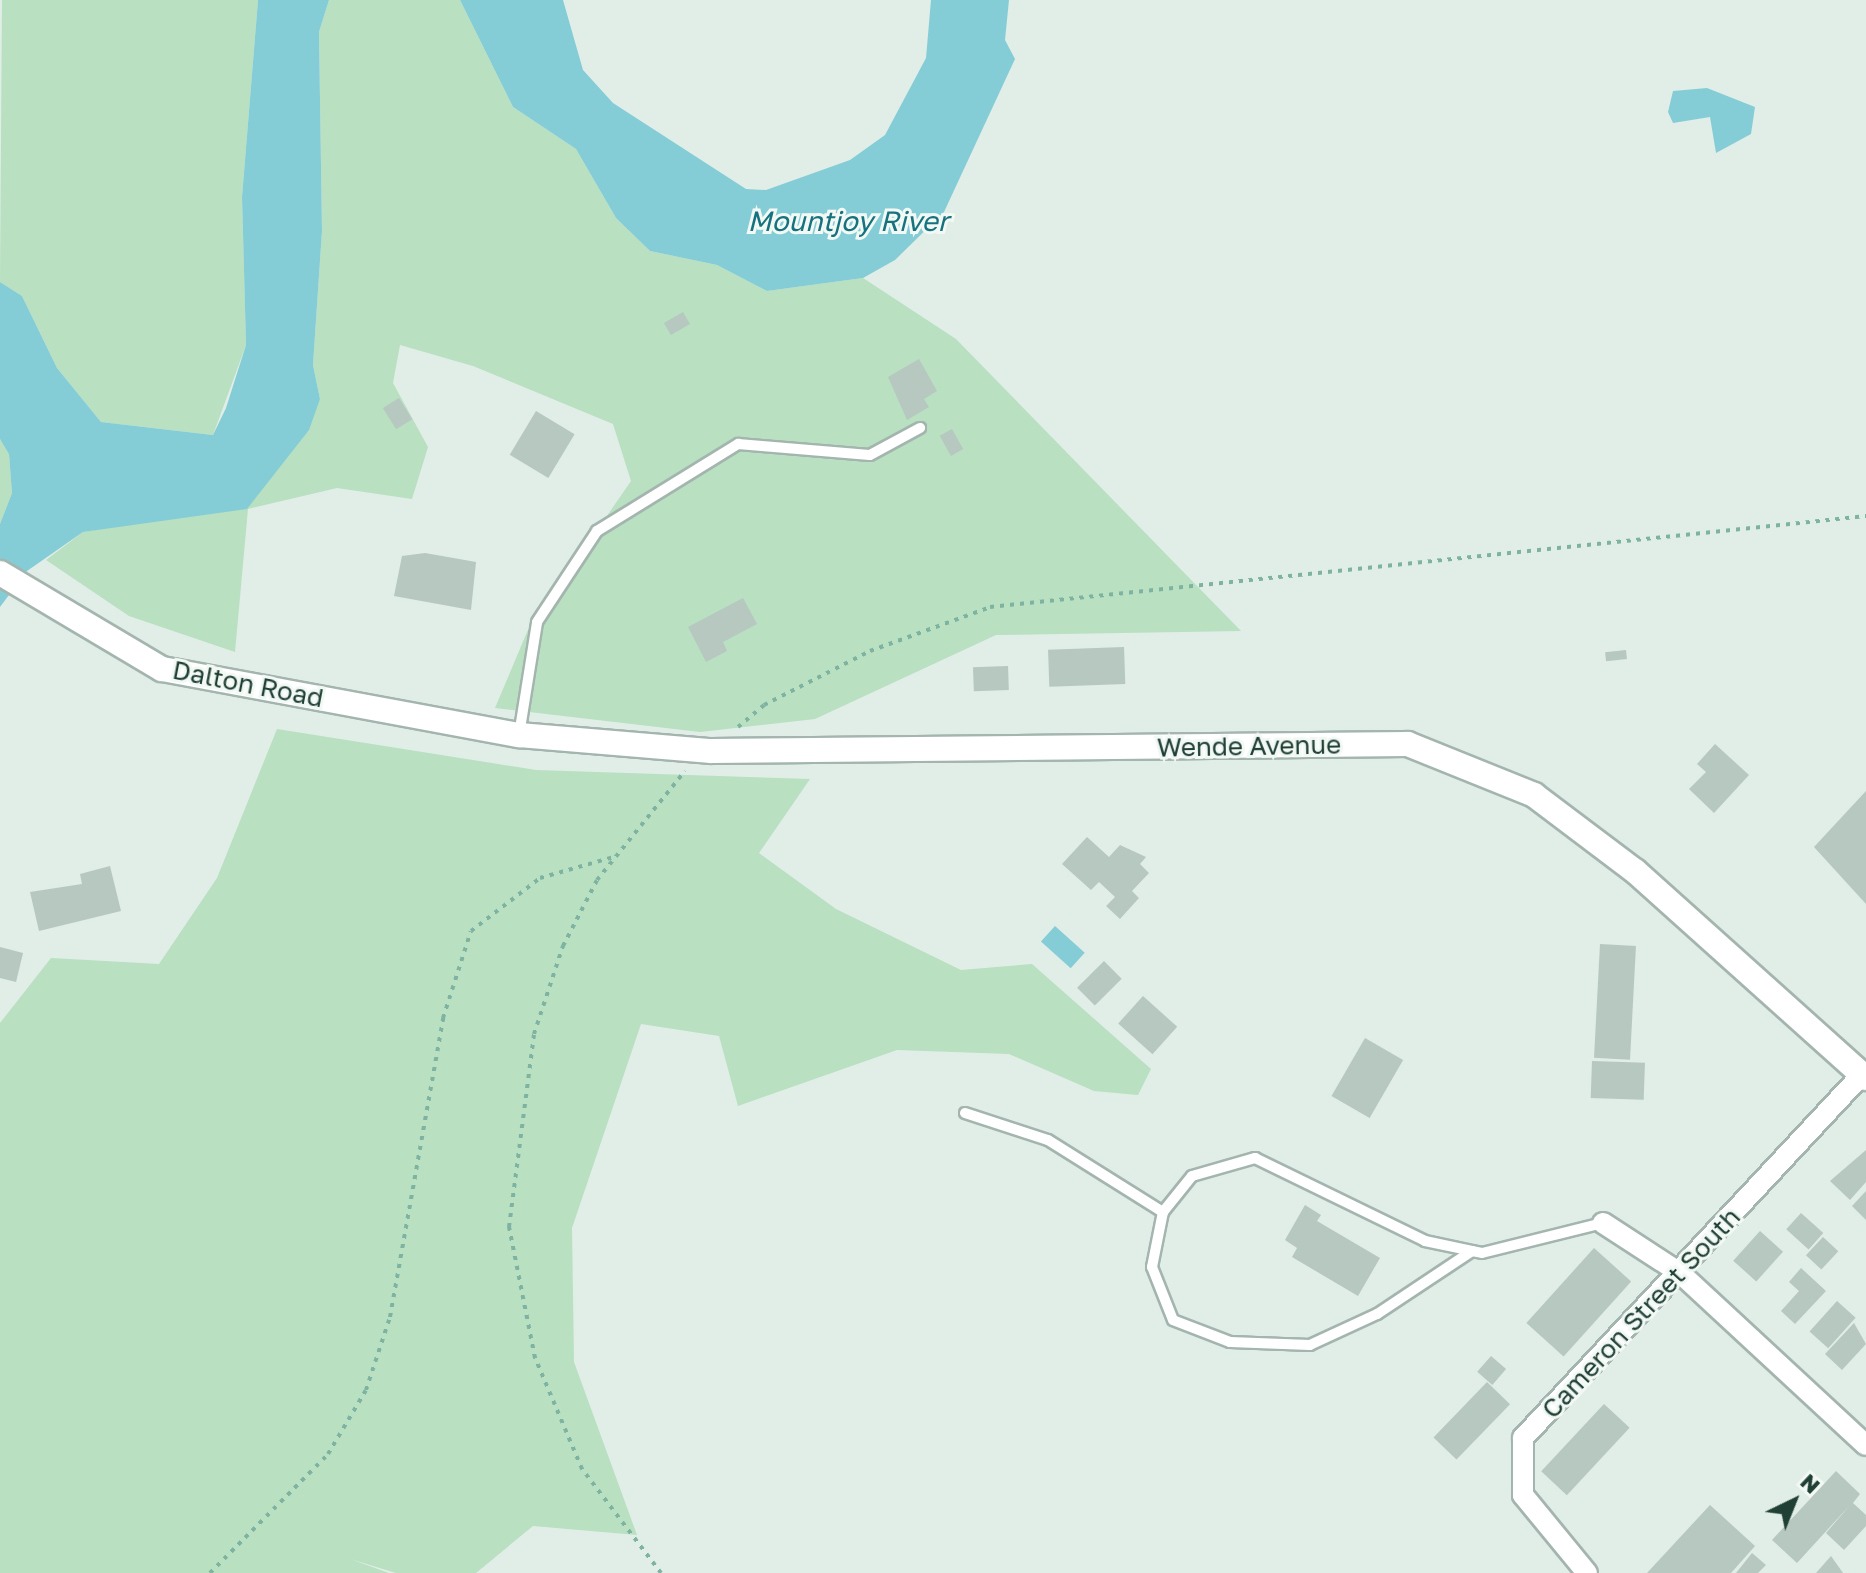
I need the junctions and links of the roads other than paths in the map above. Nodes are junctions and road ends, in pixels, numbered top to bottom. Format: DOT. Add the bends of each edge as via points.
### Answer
graph roads {
  1 [pos="920,428"];
  2 [pos="0,573"];
  3 [pos="519,735"];
  4 [pos="1865,1074"];
  5 [pos="965,1113"];
  6 [pos="1163,1212"];
  7 [pos="1603,1223"];
  8 [pos="1472,1251"];
  9 [pos="1680,1273"];
  10 [pos="1866,1445"];
  11 [pos="1587,1573"];
  1 -- 3 [label="lane" via="870,455 738,444 597,531 537,622"];
  2 -- 3 [label="street, Dalton Road" via="162,669"];
  3 -- 4 [label="street, Wende Avenue" via="711,751 1408,744 1534,795 1635,871"];
  4 -- 9 [label="street, Cameron Street South"];
  5 -- 6 [label="lane" via="1048,1140"];
  6 -- 8 [label="lane" via="1192,1176 1255,1158 1425,1241"];
  6 -- 8 [label="lane" via="1152,1267 1173,1320 1230,1342 1310,1345 1377,1314"];
  7 -- 8 [label="lane"];
  7 -- 9 [label="street"];
  9 -- 10 [label="street"];
  9 -- 11 [label="street, Cameron Street South" via="1523,1438 1523,1495"];
}
